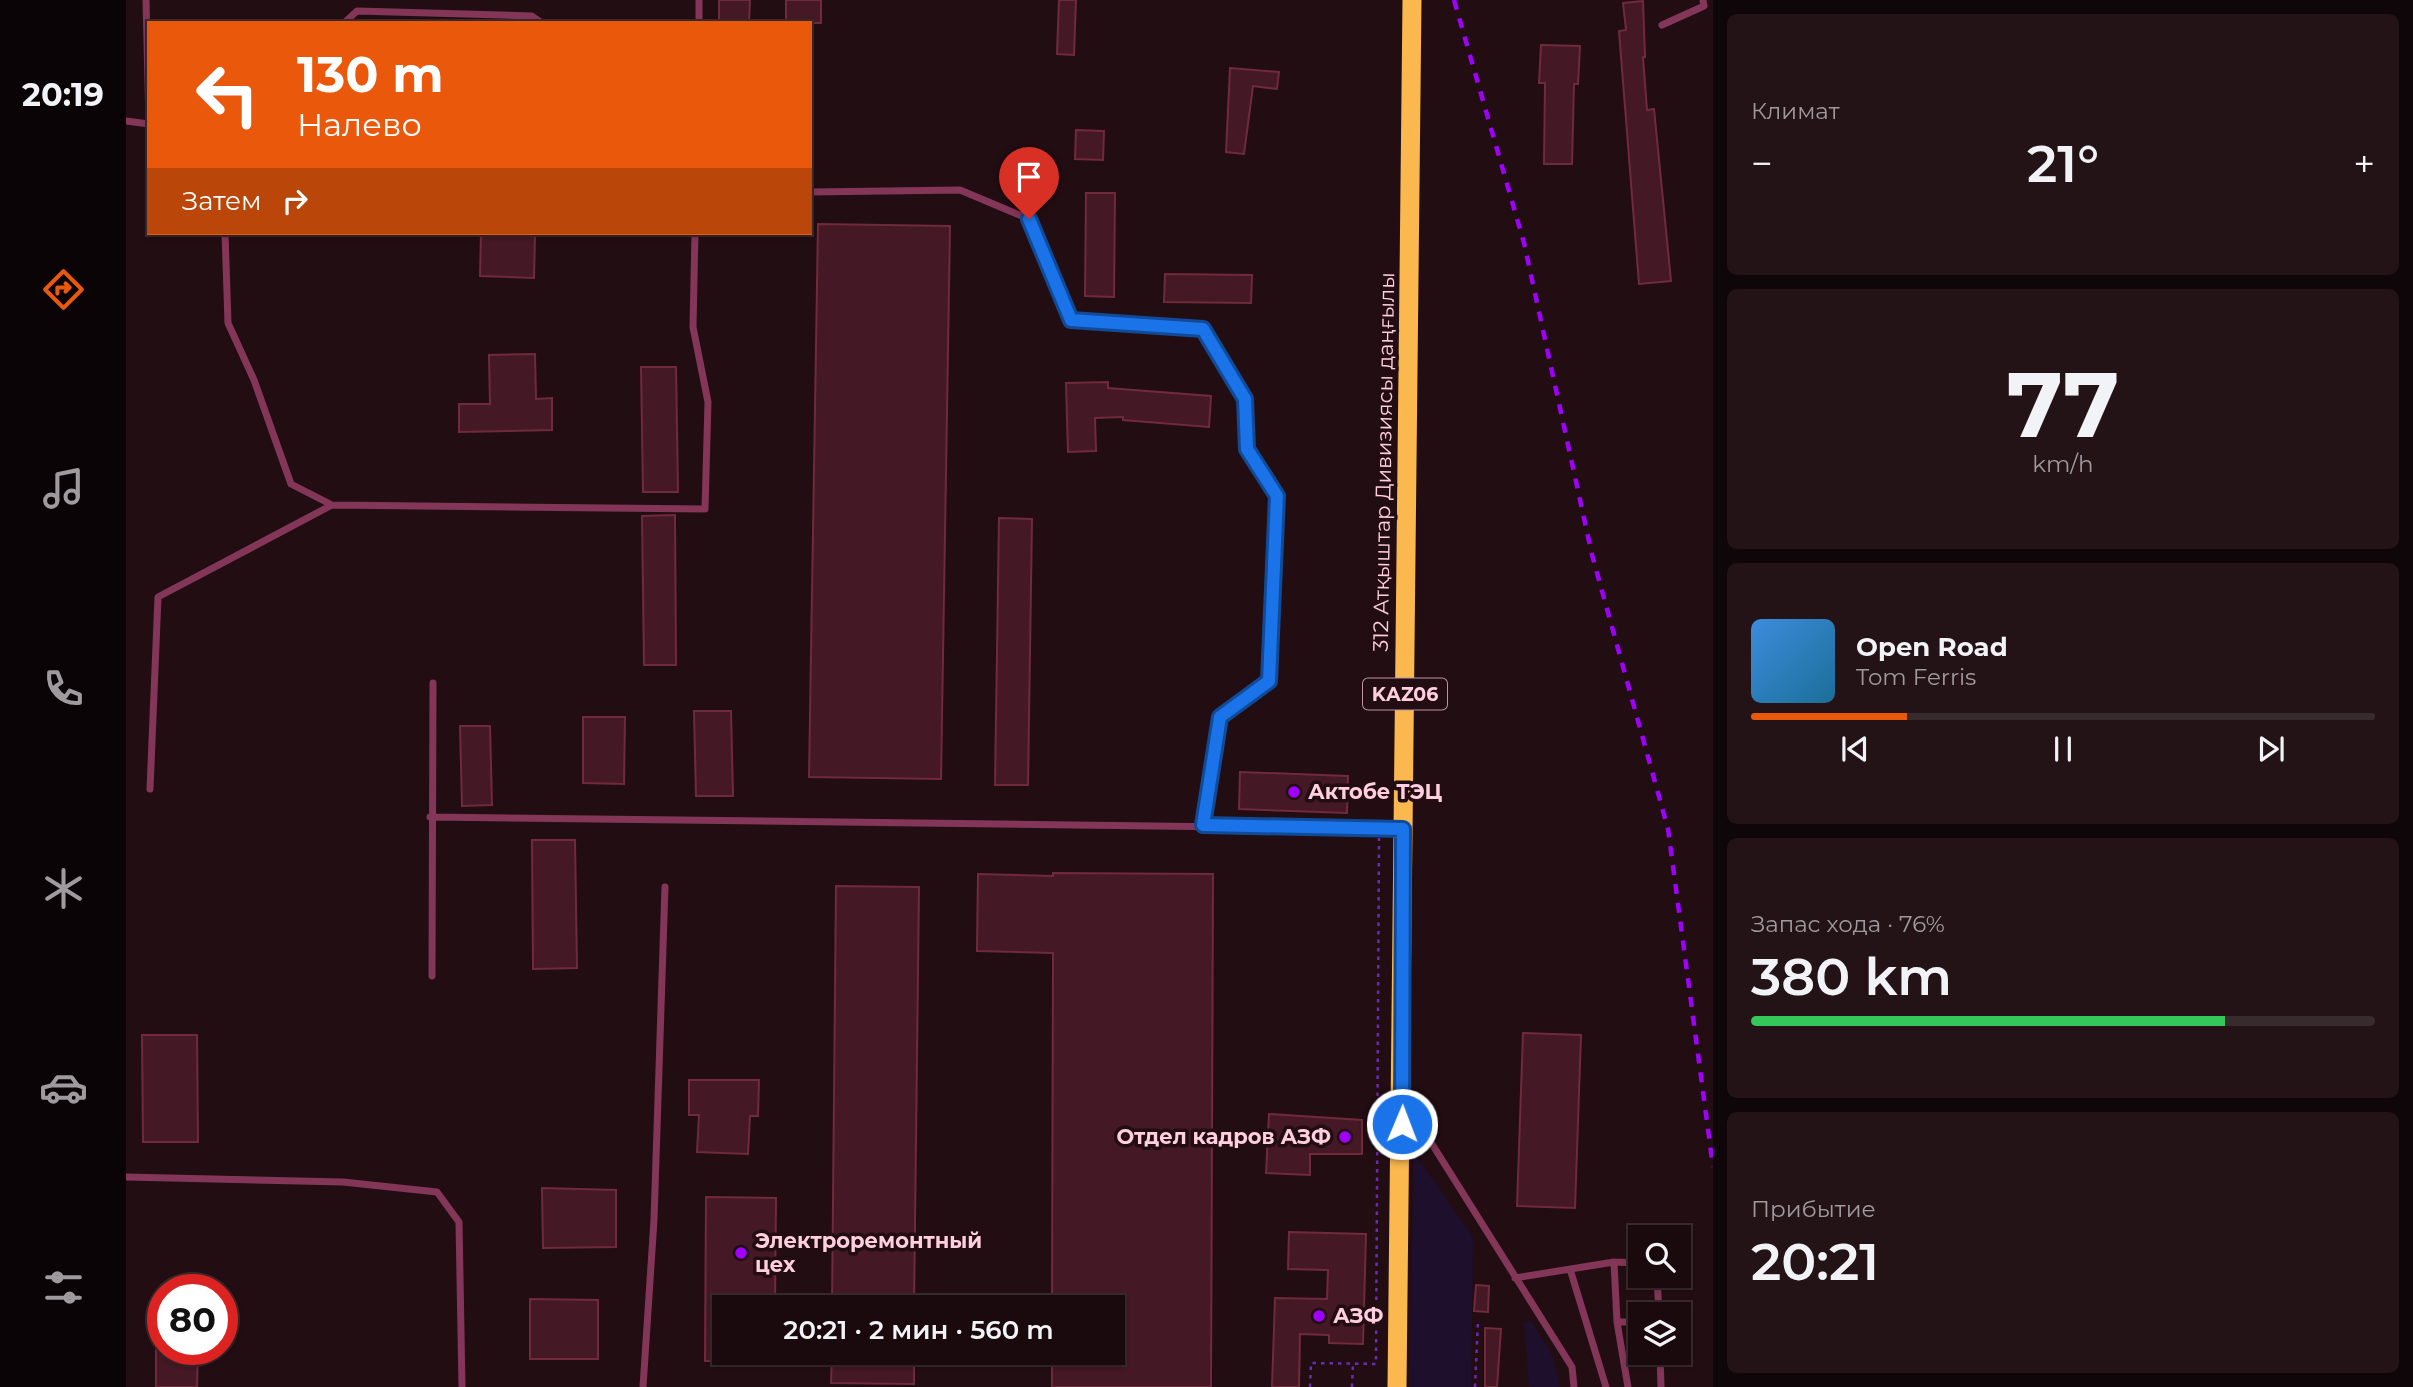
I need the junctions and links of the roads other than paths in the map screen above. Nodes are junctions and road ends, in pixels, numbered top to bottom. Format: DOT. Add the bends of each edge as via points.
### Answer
graph roads {
  1 [pos="146,0"];
  2 [pos="699,0"];
  3 [pos="1412,0"];
  4 [pos="1703,0"];
  5 [pos="346,21"];
  6 [pos="539,21"];
  7 [pos="699,21"];
  8 [pos="1662,24"];
  9 [pos="147,41"];
  10 [pos="126,121"];
  11 [pos="147,124"];
  12 [pos="812,191"];
  13 [pos="225,235"];
  14 [pos="695,235"];
  15 [pos="332,505"];
  16 [pos="433,683"];
  17 [pos="150,789"];
  18 [pos="430,817"];
  19 [pos="1203,825"];
  20 [pos="1403,829"];
  21 [pos="665,887"];
  22 [pos="432,976"];
  23 [pos="1403,1097"];
  24 [pos="126,1177"];
  25 [pos="1614,1262"];
  26 [pos="1628,1263"];
  27 [pos="1570,1269"];
  28 [pos="1515,1278"];
  29 [pos="1617,1322"];
  30 [pos="1628,1322"];
  31 [pos="1660,1365"];
  32 [pos="462,1387"];
  33 [pos="643,1387"];
  34 [pos="1397,1387"];
  35 [pos="1574,1387"];
  36 [pos="1606,1387"];
  37 [pos="1628,1387"];
  38 [pos="1661,1387"];
  1 -- 9 [label="lane"];
  2 -- 7 [label="lane"];
  3 -- 20 [label="highway, 312 Атқыштар Дивизиясы даңғылы / KАZ06"];
  4 -- 8 [label="lane" via="1704,6"];
  5 -- 6 [label="lane" via="357,11 532,16"];
  10 -- 11 [label="lane"];
  12 -- 19 [label="lane" via="960,190 1029,219 1071,320 1203,329 1245,399 1247,449 1277,496 1269,681 1220,717"];
  13 -- 15 [label="lane" via="228,323 291,484"];
  14 -- 15 [label="lane" via="693,327 708,402 705,509"];
  15 -- 17 [label="lane" via="158,597"];
  16 -- 18 [label="lane"];
  18 -- 19 [label="lane"];
  18 -- 22 [label="lane"];
  19 -- 20 [label="lane"];
  20 -- 23 [label="highway, 312 Атқыштар Дивизиясы даңғылы / KАZ06"];
  21 -- 33 [label="lane" via="654,1220"];
  23 -- 28 [label="lane"];
  23 -- 34 [label="highway, 312 Атқыштар Дивизиясы даңғылы / KАZ06"];
  24 -- 32 [label="lane" via="343,1182 437,1192 460,1222"];
  25 -- 26 [label="lane"];
  25 -- 27 [label="lane"];
  25 -- 29 [label="lane"];
  27 -- 28 [label="lane"];
  27 -- 36 [label="lane"];
  28 -- 35 [label="lane" via="1572,1367"];
  29 -- 30 [label="lane"];
  29 -- 37 [label="lane"];
  31 -- 38 [label="lane"];
}
